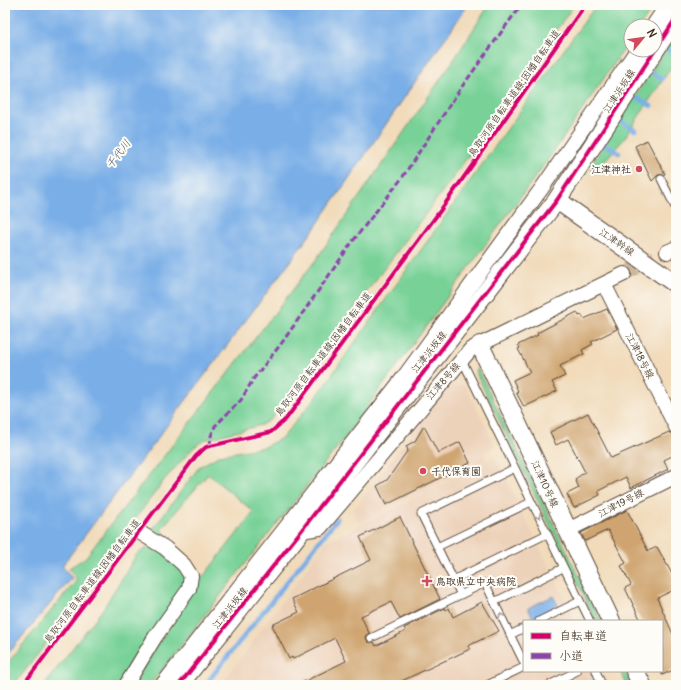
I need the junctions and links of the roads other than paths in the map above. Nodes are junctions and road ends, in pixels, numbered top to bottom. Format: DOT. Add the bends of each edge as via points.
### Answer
graph roads {
  1 [pos="667,5"];
  2 [pos="658,18"];
  3 [pos="676,18"];
  4 [pos="631,58"];
  5 [pos="661,179"];
  6 [pos="557,200"];
  7 [pos="676,209"];
  8 [pos="624,274"];
  9 [pos="604,284"];
  10 [pos="676,284"];
  11 [pos="480,345"];
  12 [pos="462,360"];
  13 [pos="676,427"];
  14 [pos="515,468"];
  15 [pos="676,476"];
  16 [pos="531,502"];
  17 [pos="566,530"];
  18 [pos="138,532"];
  19 [pos="300,532"];
  20 [pos="547,534"];
  21 [pos="437,547"];
  22 [pos="563,568"];
  23 [pos="453,580"];
  24 [pos="461,595"];
  25 [pos="580,601"];
  26 [pos="494,602"];
  27 [pos="541,620"];
  28 [pos="590,620"];
  29 [pos="611,620"];
  30 [pos="523,628"];
  31 [pos="510,635"];
  32 [pos="371,638"];
  33 [pos="523,661"];
  34 [pos="523,667"];
  35 [pos="576,672"];
  36 [pos="596,672"];
  37 [pos="636,672"];
  38 [pos="126,685"];
  39 [pos="162,685"];
  40 [pos="179,685"];
  41 [pos="487,685"];
  42 [pos="549,685"];
  43 [pos="602,685"];
  44 [pos="642,685"];
  1 -- 2 [label="street"];
  3 -- 6 [label="street, 江津浜坂線"];
  4 -- 39 [label="street" via="542,188 404,378"];
  5 -- 7 [label="lane"];
  6 -- 10 [label="street, 江津幹線"];
  6 -- 19 [label="street, 江津浜坂線"];
  8 -- 9 [label="street, 江津8号線"];
  9 -- 11 [label="street, 江津8号線"];
  9 -- 13 [label="street, 江津18号線"];
  11 -- 12 [label="street, 江津8号線" via="471,349"];
  11 -- 17 [label="street, 江津10号線"];
  12 -- 14 [label="lane"];
  12 -- 19 [label="street, 江津8号線" via="320,528"];
  14 -- 16 [label="lane"];
  14 -- 21 [label="lane" via="421,514"];
  15 -- 17 [label="street, 江津19号線"];
  16 -- 20 [label="lane, one-way"];
  16 -- 21 [label="lane"];
  17 -- 29 [label="street, 江津10号線"];
  18 -- 38 [label="street" via="165,548 184,565 191,576 190,589"];
  19 -- 40 [label="street, 江津浜坂線"];
  20 -- 22 [label="lane"];
  20 -- 23 [label="lane"];
  21 -- 23 [label="lane"];
  22 -- 25 [label="lane"];
  22 -- 26 [label="lane"];
  23 -- 24 [label="lane"];
  24 -- 26 [label="lane" via="484,583"];
  24 -- 32 [label="lane"];
  25 -- 27 [label="lane"];
  25 -- 28 [label="lane"];
  31 -- 26 [label="lane, one-way"];
  30 -- 31 [label="lane"];
  31 -- 33 [label="lane"];
  34 -- 41 [label="lane"];
  35 -- 42 [label="lane"];
  36 -- 43 [label="lane"];
  37 -- 44 [label="street"];
}
